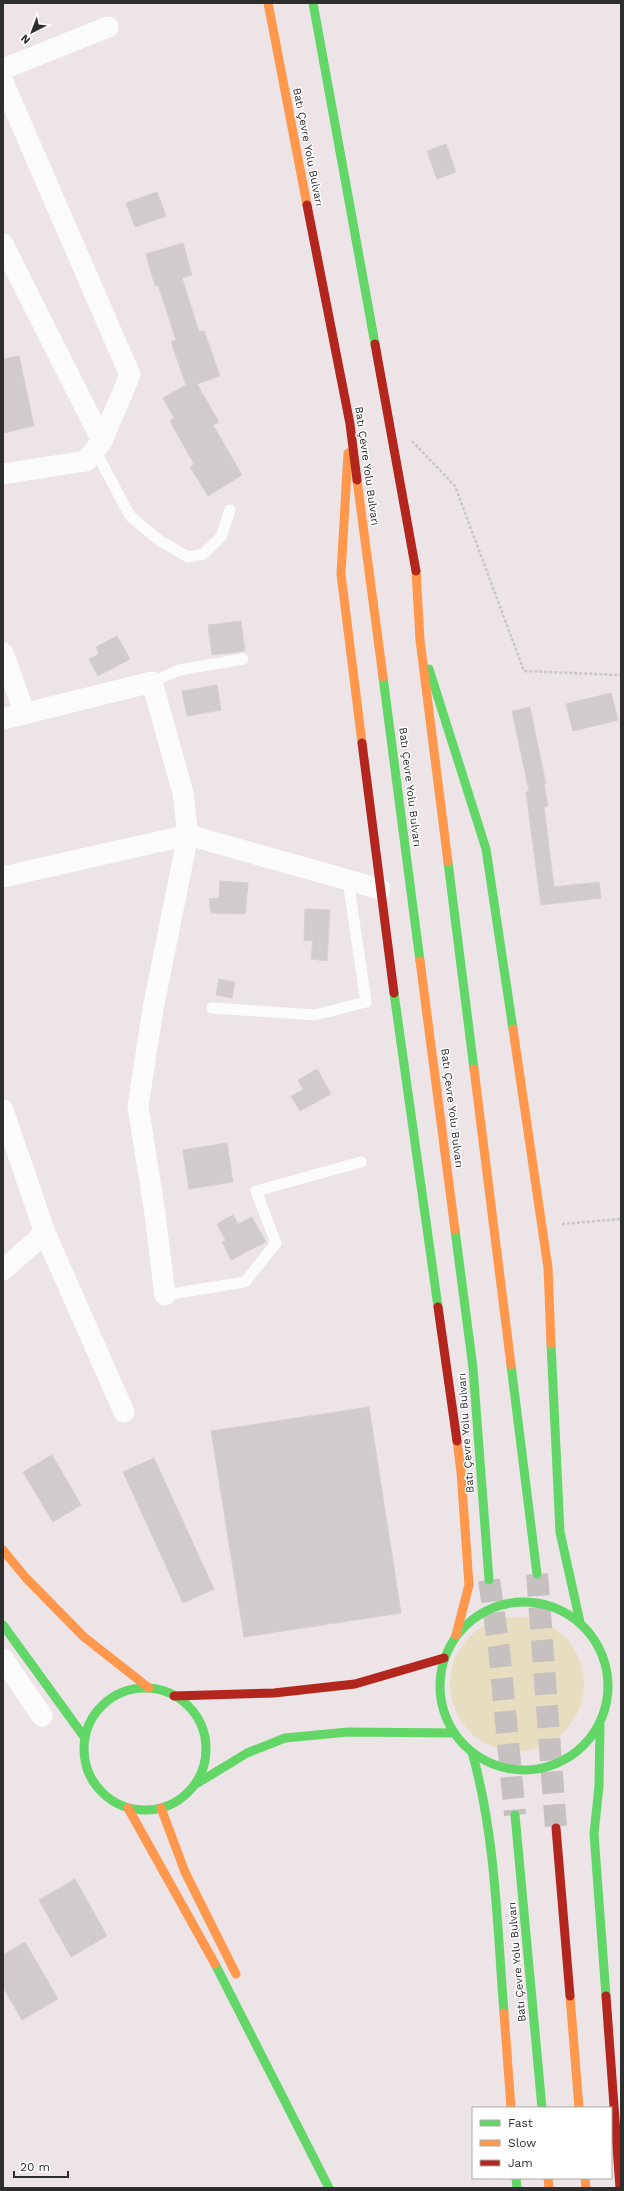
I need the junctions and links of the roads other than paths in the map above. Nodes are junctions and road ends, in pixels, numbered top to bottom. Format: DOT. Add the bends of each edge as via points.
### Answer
graph roads {
  1 [pos="268,3"];
  2 [pos="313,3"];
  3 [pos="108,27"];
  4 [pos="3,69"];
  5 [pos="3,82"];
  6 [pos="3,244"];
  7 [pos="9,268"];
  8 [pos="350,424"];
  9 [pos="99,445"];
  10 [pos="3,474"];
  11 [pos="230,510"];
  12 [pos="420,640"];
  13 [pos="3,653"];
  14 [pos="243,659"];
  15 [pos="152,682"];
  16 [pos="25,714"];
  17 [pos="3,719"];
  18 [pos="188,835"];
  19 [pos="3,877"];
  20 [pos="348,880"];
  21 [pos="380,889"];
  22 [pos="212,1008"];
  23 [pos="3,1110"];
  24 [pos="361,1162"];
  25 [pos="45,1233"];
  26 [pos="3,1270"];
  27 [pos="165,1295"];
  28 [pos="124,1412"];
  29 [pos="3,1550"];
  30 [pos="537,1574"];
  31 [pos="489,1580"];
  32 [pos="580,1622"];
  33 [pos="3,1625"];
  34 [pos="456,1635"];
  35 [pos="444,1658"];
  36 [pos="3,1659"];
  37 [pos="149,1688"];
  38 [pos="174,1696"];
  39 [pos="42,1716"];
  40 [pos="600,1725"];
  41 [pos="454,1733"];
  42 [pos="85,1738"];
  43 [pos="472,1752"];
  44 [pos="196,1784"];
  45 [pos="128,1808"];
  46 [pos="161,1808"];
  47 [pos="515,1814"];
  48 [pos="556,1828"];
  49 [pos="240,1982"];
  50 [pos="511,2107"];
  51 [pos="542,2107"];
  52 [pos="579,2107"];
  53 [pos="329,2188"];
  54 [pos="620,2188"];
  1 -- 8 [label="main road, Batı Çevre Yolu Bulvarı"];
  2 -- 12 [label="main road" via="417,578"];
  3 -- 4 [label="street"];
  5 -- 9 [label="street" via="130,375"];
  6 -- 7 [label="street"];
  7 -- 9 [label="street"];
  8 -- 21 [label="main road" via="341,574"];
  8 -- 31 [label="main road, Batı Çevre Yolu Bulvarı" via="473,1368"];
  9 -- 10 [label="street" via="86,461"];
  9 -- 11 [label="lane" via="130,516 160,541 188,557 203,554 221,537"];
  12 -- 30 [label="main road"];
  12 -- 32 [label="main road" via="486,849 548,1268 560,1532"];
  13 -- 16 [label="street"];
  14 -- 15 [label="lane" via="179,670"];
  15 -- 16 [label="street"];
  15 -- 18 [label="street" via="183,792"];
  16 -- 17 [label="street"];
  18 -- 19 [label="street"];
  18 -- 20 [label="street"];
  18 -- 27 [label="street" via="152,1009 138,1106"];
  20 -- 21 [label="street"];
  20 -- 22 [label="lane" via="366,1002 315,1015"];
  21 -- 34 [label="main road" via="461,1472 469,1585"];
  23 -- 25 [label="street"];
  24 -- 27 [label="lane" via="256,1191 276,1243 245,1282"];
  25 -- 26 [label="street"];
  25 -- 28 [label="street"];
  29 -- 37 [label="main road" via="26,1578 84,1637"];
  32 -- 34 [label="main road" via="556,1607 529,1601 502,1604 476,1616"];
  32 -- 40 [label="main road" via="598,1643 608,1670 609,1698"];
  33 -- 42 [label="main road"];
  34 -- 35 [label="main road"];
  35 -- 38 [label="main road" via="355,1684 274,1693"];
  35 -- 41 [label="main road" via="439,1683 443,1710"];
  36 -- 39 [label="street"];
  37 -- 38 [label="main road"];
  37 -- 42 [label="main road" via="124,1692 103,1705 91,1721"];
  38 -- 44 [label="main road" via="193,1712 204,1735 205,1760"];
  40 -- 43 [label="main road" via="586,1745 576,1753 543,1769 512,1769 494,1765"];
  40 -- 54 [label="main road" via="599,1786 594,1834"];
  41 -- 43 [label="main road"];
  41 -- 44 [label="main road" via="348,1732 285,1738 247,1753"];
  42 -- 45 [label="main road" via="86,1764 97,1787 116,1803"];
  43 -- 50 [label="main road" via="482,1787 491,1846"];
  44 -- 46 [label="main road" via="177,1802"];
  45 -- 46 [label="main road"];
  45 -- 53 [label="main road" via="234,2000"];
  46 -- 49 [label="main road" via="167,1830 184,1868"];
  47 -- 51 [label="main road, Batı Çevre Yolu Bulvarı"];
  48 -- 52 [label="main road"];
}
